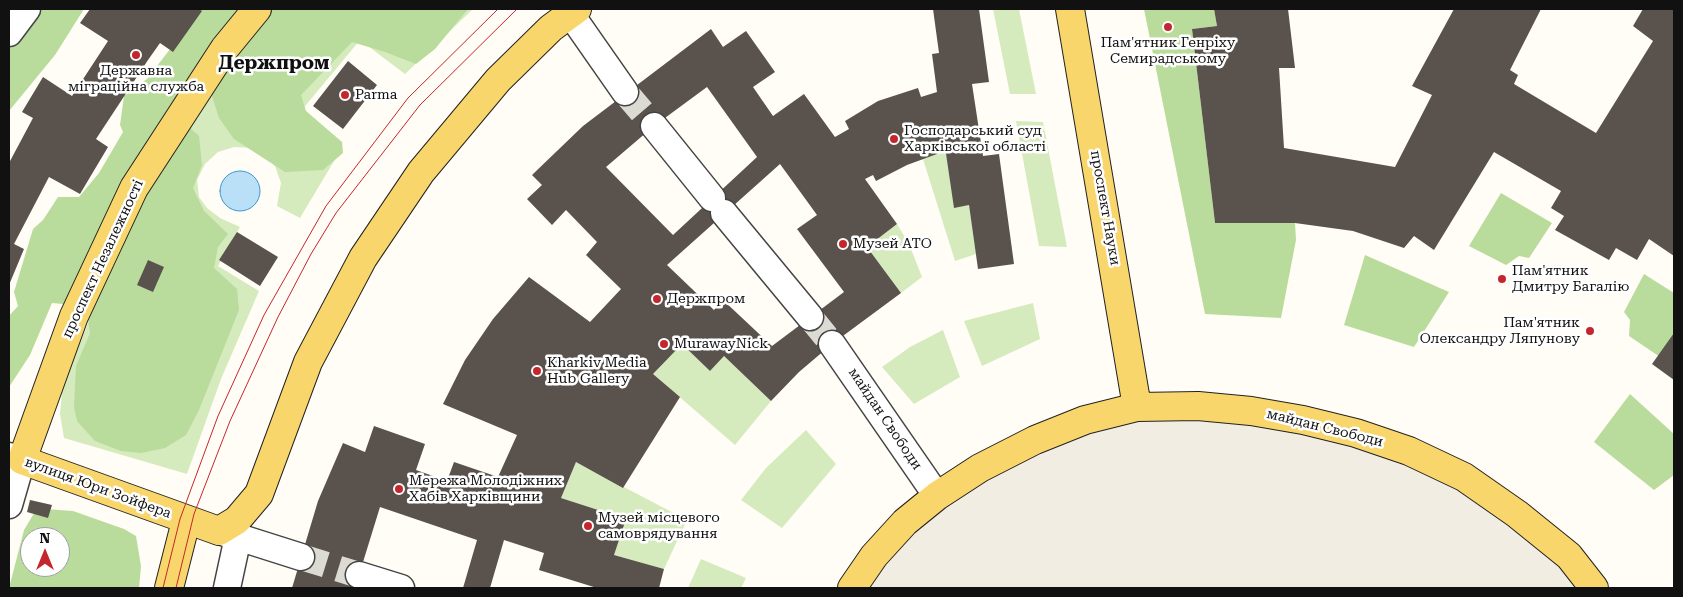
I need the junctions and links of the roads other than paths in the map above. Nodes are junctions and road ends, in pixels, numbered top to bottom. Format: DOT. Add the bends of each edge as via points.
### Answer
graph roads {
  1 [pos="27,9"];
  2 [pos="257,9"];
  3 [pos="1070,9"];
  4 [pos="572,10"];
  5 [pos="9,34"];
  6 [pos="626,92"];
  7 [pos="654,126"];
  8 [pos="810,317"];
  9 [pos="832,344"];
  10 [pos="1137,408"];
  11 [pos="15,458"];
  12 [pos="937,496"];
  13 [pos="9,505"];
  14 [pos="186,521"];
  15 [pos="228,534"];
  16 [pos="302,557"];
  17 [pos="359,575"];
  18 [pos="169,588"];
  19 [pos="227,588"];
  20 [pos="401,588"];
  21 [pos="852,588"];
  22 [pos="1594,588"];
  1 -- 5 [label="street"];
  2 -- 11 [label="main road, проспект Незалежності" via="225,48 134,188 74,316"];
  3 -- 10 [label="main road, проспект Науки"];
  4 -- 6 [label="street"];
  4 -- 15 [label="main road" via="498,80 416,180 363,258 308,362 259,494"];
  7 -- 8 [label="street"];
  9 -- 12 [label="street, майдан Свободи"];
  10 -- 12 [label="main road, майдан Свободи" via="1085,420 1035,440 980,468"];
  10 -- 22 [label="main road, майдан Свободи" via="1198,406 1251,411 1356,433 1409,451 1464,477 1517,514 1569,556"];
  11 -- 13 [label="street, проспект Незалежності"];
  11 -- 14 [label="main road, вулиця Юри Зойфера"];
  12 -- 21 [label="main road, майдан Свободи" via="906,522 874,556"];
  14 -- 15 [label="main road"];
  14 -- 18 [label="main road"];
  15 -- 16 [label="street"];
  15 -- 19 [label="street"];
  17 -- 20 [label="street"];
}
